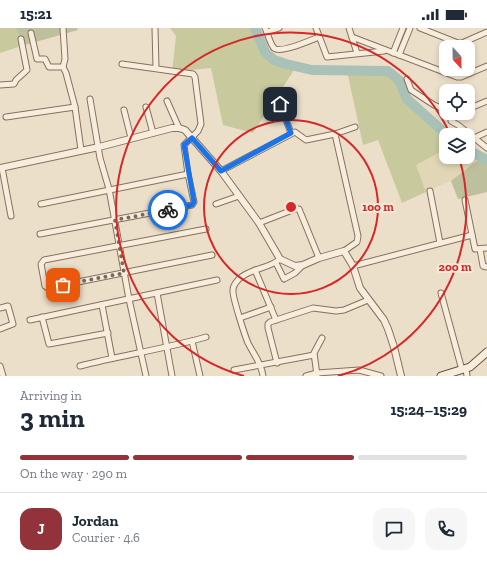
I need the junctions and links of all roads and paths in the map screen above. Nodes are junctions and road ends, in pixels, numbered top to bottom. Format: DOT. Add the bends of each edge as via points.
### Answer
graph roads {
  1 [pos="63,28"];
  2 [pos="155,28"];
  3 [pos="279,28"];
  4 [pos="316,28"];
  5 [pos="349,28"];
  6 [pos="403,28"];
  7 [pos="410,28"];
  8 [pos="420,28"];
  9 [pos="434,28"];
  10 [pos="266,30"];
  11 [pos="428,30"];
  12 [pos="487,32"];
  13 [pos="31,33"];
  14 [pos="319,37"];
  15 [pos="352,37"];
  16 [pos="21,40"];
  17 [pos="387,51"];
  18 [pos="357,53"];
  19 [pos="393,53"];
  20 [pos="399,55"];
  21 [pos="122,64"];
  22 [pos="487,66"];
  23 [pos="63,67"];
  24 [pos="156,68"];
  25 [pos="407,79"];
  26 [pos="0,85"];
  27 [pos="90,100"];
  28 [pos="166,101"];
  29 [pos="487,101"];
  30 [pos="280,104"];
  31 [pos="475,106"];
  32 [pos="75,107"];
  33 [pos="146,107"];
  34 [pos="439,107"];
  35 [pos="124,110"];
  36 [pos="6,117"];
  37 [pos="451,120"];
  38 [pos="355,127"];
  39 [pos="179,128"];
  40 [pos="460,128"];
  41 [pos="487,132"];
  42 [pos="152,133"];
  43 [pos="291,133"];
  44 [pos="335,134"];
  45 [pos="131,138"];
  46 [pos="192,138"];
  47 [pos="475,138"];
  48 [pos="475,139"];
  49 [pos="99,146"];
  50 [pos="487,148"];
  51 [pos="81,150"];
  52 [pos="1,168"];
  53 [pos="221,171"];
  54 [pos="188,174"];
  55 [pos="109,189"];
  56 [pos="430,191"];
  57 [pos="239,196"];
  58 [pos="465,200"];
  59 [pos="40,204"];
  60 [pos="216,204"];
  61 [pos="11,216"];
  62 [pos="115,220"];
  63 [pos="259,223"];
  64 [pos="206,229"];
  65 [pos="40,234"];
  66 [pos="472,235"];
  67 [pos="440,243"];
  68 [pos="119,245"];
  69 [pos="487,248"];
  70 [pos="480,249"];
  71 [pos="344,251"];
  72 [pos="212,255"];
  73 [pos="319,258"];
  74 [pos="278,261"];
  75 [pos="303,265"];
  76 [pos="353,266"];
  77 [pos="487,267"];
  78 [pos="255,270"];
  79 [pos="124,273"];
  80 [pos="216,280"];
  81 [pos="157,293"];
  82 [pos="441,293"];
  83 [pos="129,299"];
  84 [pos="368,300"];
  85 [pos="102,305"];
  86 [pos="271,307"];
  87 [pos="0,308"];
  88 [pos="42,318"];
  89 [pos="240,318"];
  90 [pos="30,320"];
  91 [pos="276,320"];
  92 [pos="0,328"];
  93 [pos="108,333"];
  94 [pos="206,337"];
  95 [pos="322,338"];
  96 [pos="192,342"];
  97 [pos="166,346"];
  98 [pos="487,352"];
  99 [pos="140,353"];
  100 [pos="314,356"];
  101 [pos="112,358"];
  102 [pos="277,362"];
  103 [pos="261,365"];
  104 [pos="0,366"];
  105 [pos="80,366"];
  106 [pos="234,370"];
  107 [pos="465,372"];
  108 [pos="317,374"];
  109 [pos="399,375"];
  110 [pos="3,376"];
  111 [pos="146,376"];
  112 [pos="172,376"];
  113 [pos="200,376"];
  114 [pos="263,376"];
  115 [pos="306,376"];
  116 [pos="381,376"];
  117 [pos="441,376"];
  1 -- 23 [label="street"];
  2 -- 24 [label="street"];
  3 -- 10 [label="street"];
  4 -- 14 [label="street"];
  5 -- 15 [label="street"];
  6 -- 19 [label="street"];
  7 -- 20 [label="street"];
  8 -- 11 [label="street"];
  9 -- 11 [label="street"];
  10 -- 14 [label="street" via="274,48 278,50"];
  11 -- 12 [label="street" via="458,43"];
  13 -- 23 [label="street" via="37,59 45,59 49,67"];
  14 -- 18 [label="street" via="327,57"];
  15 -- 17 [label="street"];
  15 -- 18 [label="street"];
  16 -- 26 [label="street" via="27,70 14,84"];
  17 -- 18 [label="street"];
  17 -- 19 [label="street"];
  19 -- 20 [label="street"];
  20 -- 22 [label="street" via="457,77"];
  21 -- 24 [label="street"];
  23 -- 32 [label="street"];
  24 -- 46 [label="street" via="193,74 195,77 201,124"];
  25 -- 34 [label="street" via="411,90"];
  27 -- 49 [label="street"];
  28 -- 39 [label="street"];
  29 -- 31 [label="street"];
  30 -- 43 [label="street"];
  32 -- 36 [label="street"];
  32 -- 51 [label="street"];
  33 -- 42 [label="street"];
  35 -- 45 [label="street"];
  37 -- 40 [label="street"];
  38 -- 44 [label="street"];
  39 -- 42 [label="street"];
  39 -- 46 [label="street" via="185,130"];
  41 -- 47 [label="street"];
  42 -- 45 [label="street"];
  43 -- 44 [label="street" via="296,132 306,140"];
  43 -- 53 [label="street"];
  44 -- 71 [label="street" via="358,236 357,242"];
  45 -- 49 [label="street"];
  46 -- 53 [label="street"];
  46 -- 54 [label="street" via="184,145"];
  48 -- 50 [label="street"];
  49 -- 51 [label="street"];
  49 -- 55 [label="street"];
  51 -- 52 [label="street"];
  52 -- 61 [label="street"];
  53 -- 57 [label="street"];
  54 -- 55 [label="street"];
  54 -- 62 [label="street" via="193,204"];
  55 -- 59 [label="street"];
  55 -- 62 [label="street"];
  56 -- 67 [label="street"];
  57 -- 60 [label="street"];
  57 -- 63 [label="street"];
  58 -- 66 [label="street"];
  62 -- 65 [label="street"];
  62 -- 68 [label="street"];
  63 -- 73 [label="street" via="299,209"];
  63 -- 74 [label="street"];
  64 -- 68 [label="street"];
  66 -- 67 [label="street"];
  66 -- 70 [label="street" via="475,249"];
  67 -- 76 [label="street"];
  68 -- 79 [label="street"];
  68 -- 79 [label="street" via="43,261 41,264 45,286 48,288"];
  69 -- 70 [label="street"];
  70 -- 77 [label="street" via="483,266"];
  71 -- 73 [label="street"];
  71 -- 76 [label="street"];
  72 -- 79 [label="street"];
  73 -- 75 [label="street"];
  74 -- 75 [label="street" via="295,266"];
  74 -- 75 [label="street" via="284,279"];
  74 -- 78 [label="street"];
  76 -- 84 [label="street" via="360,288"];
  78 -- 86 [label="street"];
  78 -- 89 [label="street" via="240,278 233,289"];
  79 -- 83 [label="street"];
  80 -- 81 [label="street"];
  81 -- 83 [label="street"];
  81 -- 97 [label="street"];
  82 -- 107 [label="street"];
  83 -- 85 [label="street"];
  83 -- 99 [label="street"];
  84 -- 91 [label="street" via="344,310 313,308"];
  84 -- 109 [label="street" via="388,329"];
  85 -- 88 [label="street"];
  85 -- 93 [label="street"];
  86 -- 89 [label="street"];
  86 -- 91 [label="street"];
  87 -- 92 [label="street" via="8,306 13,324"];
  88 -- 90 [label="street"];
  88 -- 93 [label="street" via="48,344"];
  89 -- 103 [label="street" via="247,341"];
  91 -- 102 [label="street" via="268,326"];
  93 -- 101 [label="street"];
  94 -- 96 [label="street"];
  95 -- 100 [label="street" via="314,351"];
  96 -- 97 [label="street"];
  96 -- 113 [label="street"];
  97 -- 99 [label="street"];
  97 -- 112 [label="street"];
  98 -- 107 [label="main road"];
  99 -- 101 [label="street"];
  99 -- 111 [label="street"];
  100 -- 102 [label="street"];
  100 -- 108 [label="street"];
  101 -- 105 [label="street"];
  102 -- 103 [label="street"];
  103 -- 106 [label="street"];
  103 -- 114 [label="street"];
  104 -- 110 [label="street"];
  107 -- 117 [label="main road"];
  108 -- 115 [label="street"];
  108 -- 116 [label="street" via="359,370"];
}
